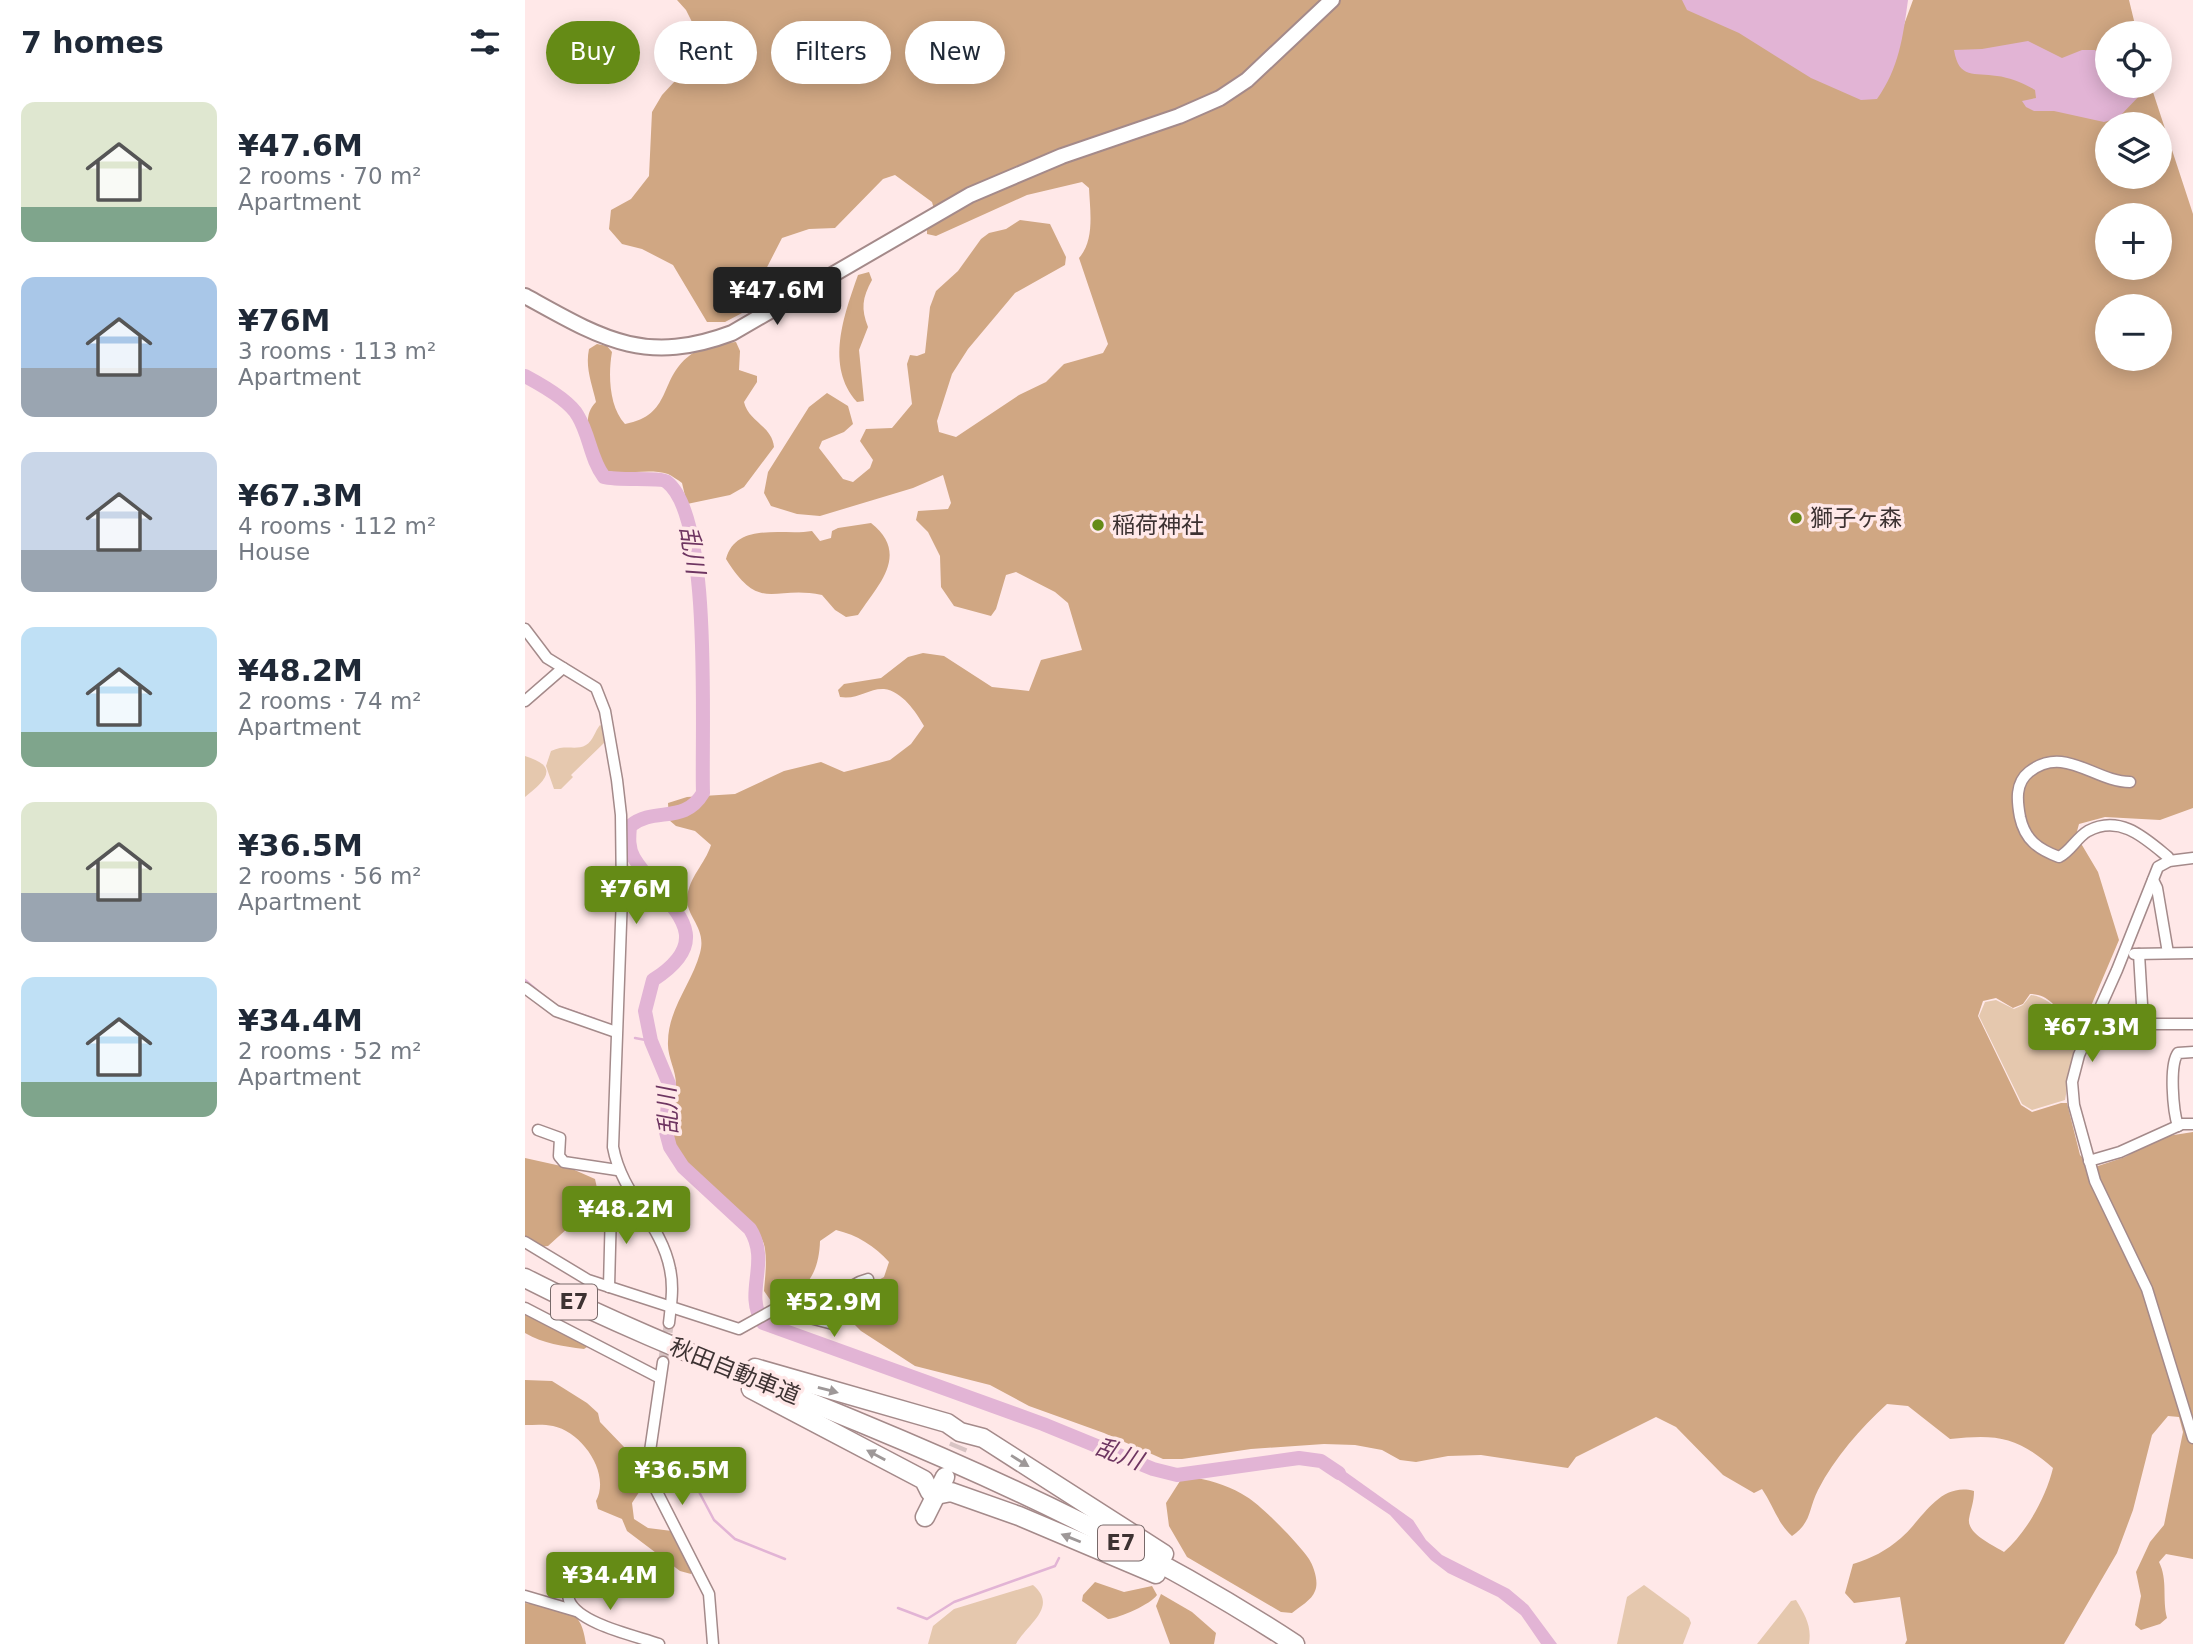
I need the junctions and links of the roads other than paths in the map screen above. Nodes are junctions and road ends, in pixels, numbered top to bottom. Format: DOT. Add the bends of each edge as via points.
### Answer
graph roads {
  1 [pos="1332,0"];
  2 [pos="525,296"];
  3 [pos="527,637"];
  4 [pos="563,668"];
  5 [pos="525,701"];
  6 [pos="2130,782"];
  7 [pos="2193,858"];
  8 [pos="2169,861"];
  9 [pos="2153,880"];
  10 [pos="2168,953"];
  11 [pos="2193,953"];
  12 [pos="2139,954"];
  13 [pos="2123,955"];
  14 [pos="525,988"];
  15 [pos="2193,1024"];
  16 [pos="616,1032"];
  17 [pos="2193,1052"];
  18 [pos="2193,1124"];
  19 [pos="2178,1126"];
  20 [pos="538,1130"];
  21 [pos="2089,1161"];
  22 [pos="617,1170"];
  23 [pos="633,1197"];
  24 [pos="525,1242"];
  25 [pos="525,1278"];
  26 [pos="868,1279"];
  27 [pos="609,1287"];
  28 [pos="671,1306"];
  29 [pos="525,1308"];
  30 [pos="669,1323"];
  31 [pos="623,1325"];
  32 [pos="663,1362"];
  33 [pos="660,1378"];
  34 [pos="2193,1438"];
  35 [pos="950,1455"];
  36 [pos="933,1494"];
  37 [pos="923,1516"];
  38 [pos="574,1567"];
  39 [pos="525,1596"];
  40 [pos="577,1611"];
  41 [pos="1292,1642"];
  42 [pos="659,1644"];
  43 [pos="713,1644"];
  1 -- 2 [label="street" via="1247,80 1220,98 970,195 732,333 685,348 615,342"];
  3 -- 4 [label="street"];
  4 -- 5 [label="street"];
  4 -- 16 [label="street" via="596,688 602,698 617,780 622,897"];
  6 -- 8 [label="street" via="2061,761 2042,764 2024,776 2018,789 2023,829 2041,850 2059,857 2089,830 2124,827 2137,832"];
  7 -- 8 [label="street"];
  8 -- 9 [label="street" via="2158,867"];
  9 -- 10 [label="street"];
  9 -- 13 [label="street"];
  10 -- 11 [label="street"];
  10 -- 12 [label="street"];
  12 -- 13 [label="street"];
  12 -- 15 [label="street" via="2143,1021"];
  13 -- 21 [label="street" via="2079,1055 2072,1082"];
  14 -- 16 [label="street" via="556,1011"];
  16 -- 22 [label="street" via="612,1132"];
  17 -- 19 [label="street" via="2178,1053 2173,1062"];
  18 -- 19 [label="street"];
  19 -- 21 [label="street"];
  20 -- 22 [label="street" via="560,1138 559,1156 564,1161"];
  21 -- 34 [label="street" via="2147,1289"];
  22 -- 23 [label="street"];
  23 -- 27 [label="street" via="611,1209"];
  23 -- 28 [label="street" via="663,1245 670,1267"];
  24 -- 27 [label="street" via="573,1273"];
  25 -- 31 [label="highway, 秋田自動車道 / E7"];
  26 -- 28 [label="street" via="856,1282 837,1302 833,1324 770,1310 739,1329 730,1328"];
  27 -- 28 [label="street"];
  28 -- 30 [label="street"];
  29 -- 33 [label="street"];
  31 -- 35 [label="highway, 秋田自動車道 / E7"];
  31 -- 35 [label="highway, one-way" via="947,1423"];
  36 -- 31 [label="highway, one-way" via="924,1480"];
  32 -- 33 [label="street"];
  33 -- 43 [label="street" via="649,1458 653,1484 709,1594"];
  35 -- 36 [label="highway"];
  35 -- 41 [label="highway, E7" via="1137,1551"];
  35 -- 41 [label="highway, one-way" via="983,1438"];
  36 -- 37 [label="highway"];
  41 -- 36 [label="highway, one-way" via="1139,1565 951,1492"];
  38 -- 40 [label="street" via="568,1593"];
  39 -- 40 [label="street"];
  40 -- 42 [label="street" via="599,1624"];
}
